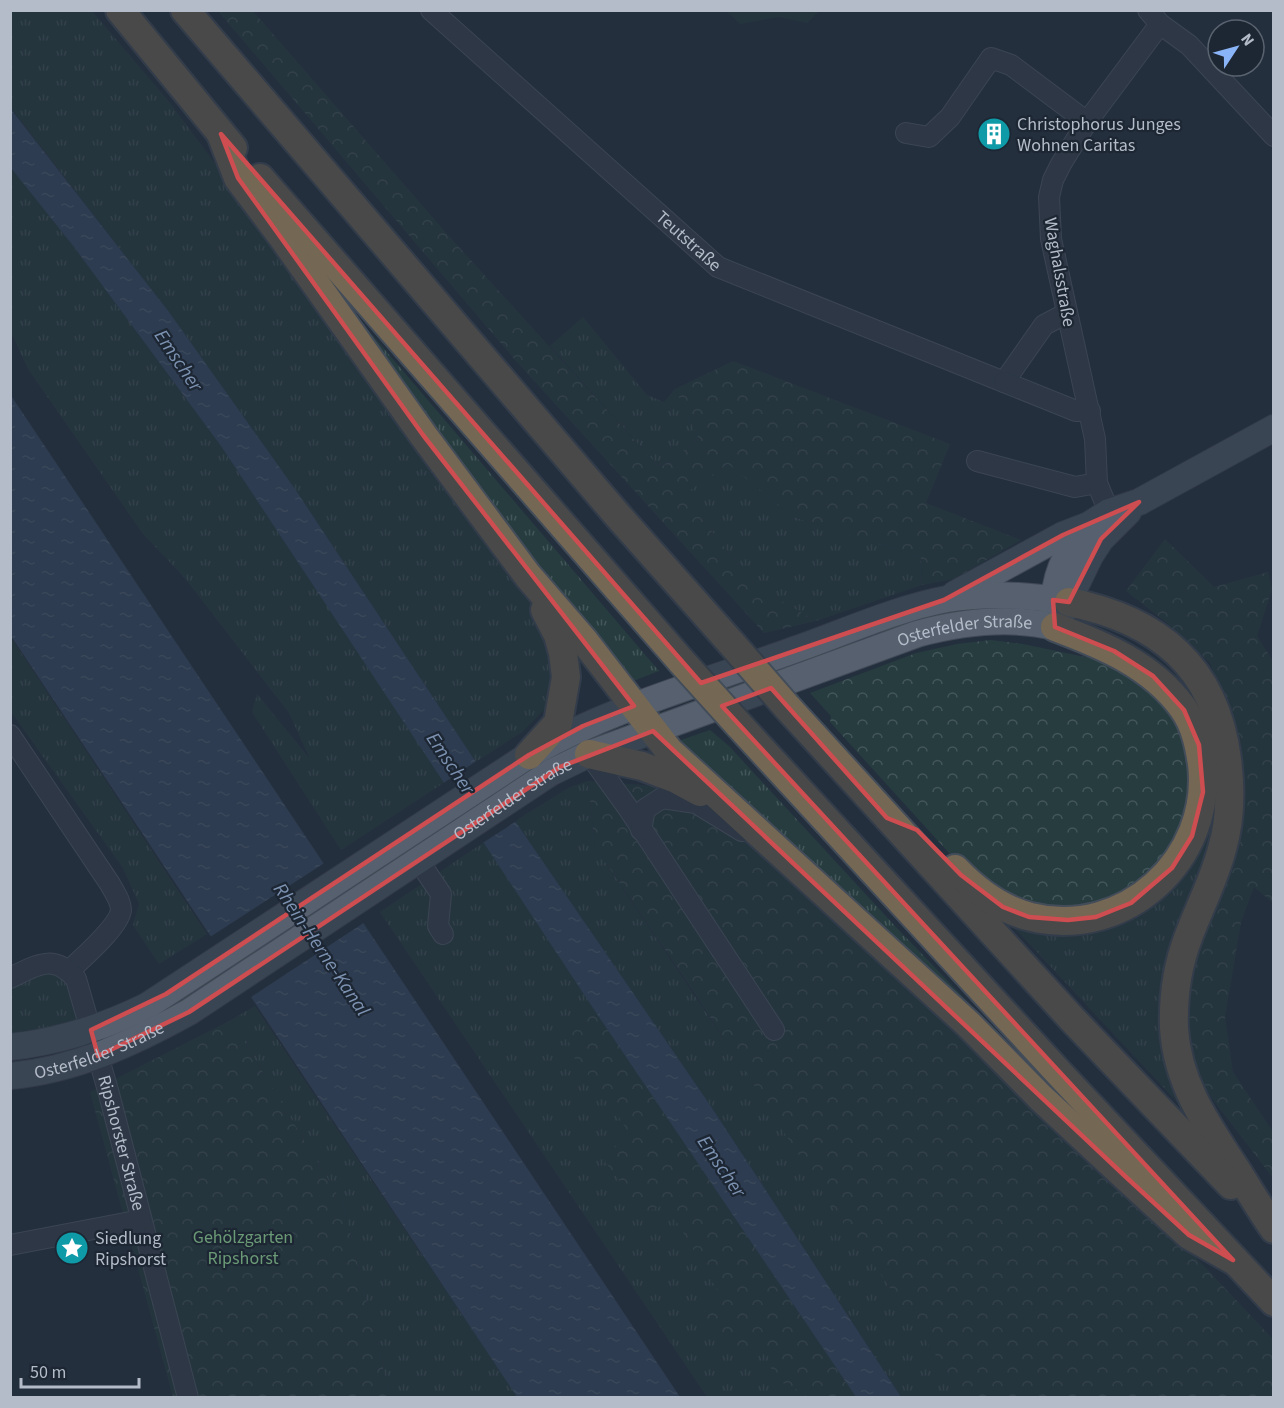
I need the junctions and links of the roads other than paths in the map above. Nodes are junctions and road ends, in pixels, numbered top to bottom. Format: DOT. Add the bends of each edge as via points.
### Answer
graph roads {
  1 [pos="120,10"];
  2 [pos="185,10"];
  3 [pos="431,10"];
  4 [pos="1154,17"];
  5 [pos="1088,122"];
  6 [pos="906,133"];
  7 [pos="221,134"];
  8 [pos="1274,136"];
  9 [pos="1067,313"];
  10 [pos="1004,382"];
  11 [pos="1090,411"];
  12 [pos="1274,428"];
  13 [pos="977,461"];
  14 [pos="1096,483"];
  15 [pos="1139,501"];
  16 [pos="1099,518"];
  17 [pos="528,576"];
  18 [pos="944,600"];
  19 [pos="1059,610"];
  20 [pos="634,706"];
  21 [pos="653,731"];
  22 [pos="10,735"];
  23 [pos="589,754"];
  24 [pos="523,758"];
  25 [pos="733,810"];
  26 [pos="887,818"];
  27 [pos="641,830"];
  28 [pos="418,860"];
  29 [pos="443,934"];
  30 [pos="871,934"];
  31 [pos="69,971"];
  32 [pos="10,978"];
  33 [pos="91,1030"];
  34 [pos="774,1030"];
  35 [pos="10,1047"];
  36 [pos="98,1056"];
  37 [pos="10,1076"];
  38 [pos="141,1220"];
  39 [pos="1274,1230"];
  40 [pos="10,1245"];
  41 [pos="1233,1260"];
  42 [pos="1274,1302"];
  43 [pos="188,1398"];
  1 -- 7 [label="highway"];
  2 -- 26 [label="highway, bridge" via="619,517"];
  3 -- 10 [label="street, Teutstraße" via="717,267"];
  4 -- 5 [label="street, Waghalsstraße"];
  4 -- 8 [label="street" via="1190,45"];
  5 -- 6 [label="street" via="1011,64 991,58 950,117 929,137"];
  5 -- 9 [label="street, Waghalsstraße" via="1060,164 1049,197 1051,239"];
  7 -- 17 [label="highway" via="238,178"];
  7 -- 41 [label="highway, bridge" via="682,662"];
  9 -- 10 [label="street" via="1044,326"];
  9 -- 11 [label="street, Waghalsstraße"];
  10 -- 11 [label="street, Teutstraße" via="1076,411"];
  11 -- 14 [label="street, Waghalsstraße"];
  12 -- 15 [label="main road, Osterfelder Straße"];
  13 -- 14 [label="street" via="1075,487"];
  14 -- 16 [label="street, Waghalsstraße"];
  15 -- 16 [label="main road, Osterfelder Straße"];
  15 -- 19 [label="main road, Osterfelder Straße" via="1101,539"];
  16 -- 18 [label="main road, Osterfelder Straße"];
  16 -- 19 [label="main road, Osterfelder Straße" via="1074,542 1064,562 1055,586"];
  17 -- 20 [label="highway"];
  17 -- 24 [label="highway" via="558,635 566,677 558,723"];
  18 -- 19 [label="main road, Osterfelder Straße" via="1001,594"];
  18 -- 20 [label="main road, Osterfelder Straße"];
  19 -- 21 [label="main road, Osterfelder Straße" via="1039,623 992,621 927,631"];
  19 -- 26 [label="highway" via="1166,688 1190,719 1199,745 1203,792 1192,836 1172,868 1139,898 1114,911 1080,920 1043,920 1016,913 991,899 917,830"];
  19 -- 39 [label="highway" via="1099,608 1161,640 1194,670 1221,723 1230,782 1227,828 1216,869 1183,951 1176,980 1174,1029 1181,1071 1196,1106"];
  20 -- 21 [label="highway"];
  20 -- 24 [label="main road, Osterfelder Straße" via="583,726"];
  21 -- 23 [label="main road, Osterfelder Straße"];
  21 -- 25 [label="highway"];
  22 -- 31 [label="street" via="110,884 120,905 114,925"];
  23 -- 25 [label="highway" via="642,766 676,779"];
  23 -- 27 [label="street"];
  23 -- 28 [label="main road, Osterfelder Straße" via="560,767"];
  24 -- 33 [label="main road, Osterfelder Straße" via="147,1006"];
  25 -- 30 [label="highway"];
  26 -- 39 [label="highway"];
  27 -- 30 [label="street" via="645,809 662,798 696,803 737,827 800,884"];
  27 -- 34 [label="street"];
  28 -- 29 [label="street" via="441,894 438,926"];
  28 -- 36 [label="main road, Osterfelder Straße" via="217,993 159,1028"];
  30 -- 41 [label="highway" via="1189,1235"];
  31 -- 32 [label="street" via="46,963"];
  31 -- 33 [label="street, Osterfelder Straße" via="76,980"];
  33 -- 35 [label="main road, Osterfelder Straße"];
  33 -- 36 [label="street, Ripshorster Straße"];
  36 -- 37 [label="main road, Osterfelder Straße" via="58,1069"];
  36 -- 38 [label="street, Ripshorster Straße"];
  38 -- 40 [label="street"];
  38 -- 43 [label="street, Ripshorster Straße"];
  41 -- 42 [label="highway"];
}
